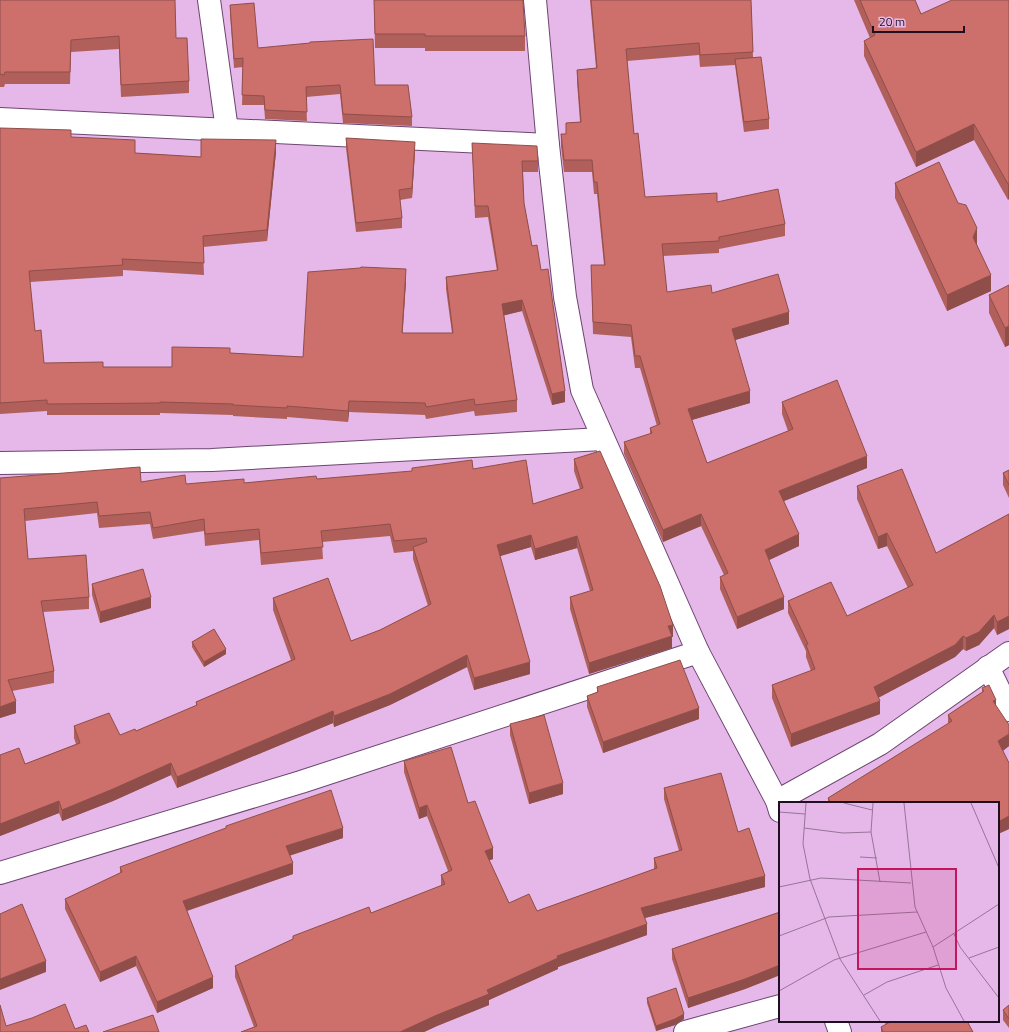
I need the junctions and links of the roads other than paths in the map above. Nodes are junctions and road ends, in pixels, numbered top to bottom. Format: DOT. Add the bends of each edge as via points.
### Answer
graph roads {
  1 [pos="209,0"];
  2 [pos="535,0"];
  3 [pos="0,119"];
  4 [pos="227,130"];
  5 [pos="548,145"];
  6 [pos="602,439"];
  7 [pos="0,463"];
  8 [pos="698,652"];
  9 [pos="1009,653"];
  10 [pos="988,667"];
  11 [pos="1009,710"];
  12 [pos="786,802"];
  13 [pos="779,806"];
  14 [pos="0,872"];
  15 [pos="779,1006"];
  16 [pos="836,1022"];
  17 [pos="685,1032"];
  18 [pos="840,1032"];
  1 -- 4 [label="street"];
  2 -- 5 [label="street"];
  3 -- 4 [label="street"];
  4 -- 5 [label="street"];
  5 -- 6 [label="street" via="565,297 582,390"];
  6 -- 7 [label="street" via="212,460"];
  6 -- 8 [label="street"];
  8 -- 13 [label="street"];
  8 -- 14 [label="street" via="301,782"];
  9 -- 10 [label="street"];
  10 -- 11 [label="street"];
  10 -- 12 [label="street" via="880,744"];
  15 -- 17 [label="street"];
  16 -- 18 [label="street"];
}
